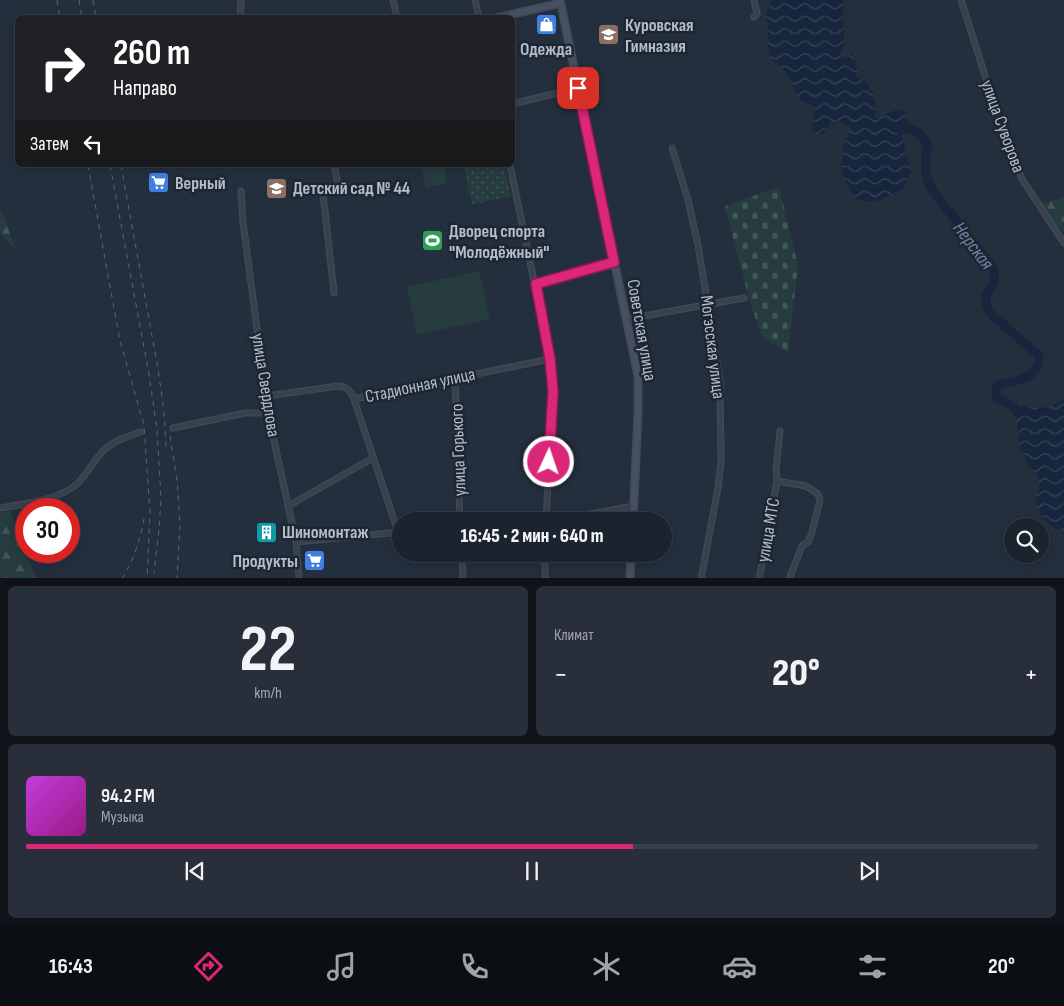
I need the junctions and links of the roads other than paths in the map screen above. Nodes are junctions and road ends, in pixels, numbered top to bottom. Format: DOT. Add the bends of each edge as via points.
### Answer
graph roads {
  1 [pos="241,0"];
  2 [pos="392,0"];
  3 [pos="475,0"];
  4 [pos="754,0"];
  5 [pos="961,0"];
  6 [pos="560,2"];
  7 [pos="240,15"];
  8 [pos="396,15"];
  9 [pos="478,15"];
  10 [pos="508,15"];
  11 [pos="754,17"];
  12 [pos="578,88"];
  13 [pos="515,103"];
  14 [pos="672,148"];
  15 [pos="334,167"];
  16 [pos="510,167"];
  17 [pos="242,191"];
  18 [pos="1064,243"];
  19 [pos="614,262"];
  20 [pos="536,284"];
  21 [pos="334,293"];
  22 [pos="744,298"];
  23 [pos="708,304"];
  24 [pos="627,319"];
  25 [pos="550,359"];
  26 [pos="455,378"];
  27 [pos="267,396"];
  28 [pos="354,399"];
  29 [pos="268,413"];
  30 [pos="173,428"];
  31 [pos="780,431"];
  32 [pos="141,432"];
  33 [pos="373,458"];
  34 [pos="777,481"];
  35 [pos="288,506"];
  36 [pos="634,506"];
  37 [pos="0,508"];
  38 [pos="392,512"];
  39 [pos="460,512"];
  40 [pos="546,512"];
  41 [pos="601,512"];
  42 [pos="634,512"];
  43 [pos="392,533"];
  44 [pos="296,542"];
  45 [pos="462,562"];
  46 [pos="545,562"];
  47 [pos="631,562"];
  48 [pos="298,578"];
  49 [pos="463,578"];
  50 [pos="545,578"];
  51 [pos="630,578"];
  52 [pos="700,578"];
  53 [pos="759,578"];
  54 [pos="789,578"];
  1 -- 7 [label="street"];
  2 -- 8 [label="street"];
  3 -- 9 [label="street"];
  4 -- 11 [label="street" via="757,14"];
  5 -- 18 [label="street, улица Суворова" via="1002,129 1022,179"];
  6 -- 10 [label="street"];
  6 -- 12 [label="street, Советская улица"];
  12 -- 13 [label="street"];
  12 -- 19 [label="street, Советская улица"];
  14 -- 23 [label="street, Могэсская улица" via="688,200"];
  15 -- 21 [label="street" via="339,189 323,194"];
  16 -- 20 [label="street"];
  17 -- 27 [label="street, улица Свердлова" via="243,222"];
  19 -- 20 [label="street"];
  19 -- 24 [label="street, Советская улица"];
  20 -- 25 [label="street"];
  22 -- 23 [label="street"];
  23 -- 24 [label="street"];
  23 -- 52 [label="street, Могэсская улица" via="720,380 721,463"];
  24 -- 36 [label="street, Советская улица" via="638,376"];
  25 -- 26 [label="street, Стадионная улица"];
  25 -- 40 [label="street" via="553,392"];
  26 -- 28 [label="street, Стадионная улица"];
  26 -- 39 [label="street, улица Горького"];
  27 -- 28 [label="street, Стадионная улица" via="343,386 351,391"];
  27 -- 29 [label="street, улица Свердлова"];
  28 -- 33 [label="street"];
  29 -- 30 [label="street" via="245,413"];
  29 -- 35 [label="street, улица Свердлова"];
  31 -- 34 [label="street, улица МТС"];
  32 -- 37 [label="street" via="106,448 76,485 44,499"];
  33 -- 35 [label="street"];
  33 -- 38 [label="street"];
  34 -- 53 [label="street, улица МТС"];
  34 -- 54 [label="street" via="806,486 818,494 820,501 811,535 802,546"];
  35 -- 44 [label="street, улица Свердлова"];
  36 -- 41 [label="street"];
  36 -- 42 [label="street, Советская улица"];
  43 -- 44 [label="street"];
  44 -- 48 [label="street, улица Свердлова"];
  45 -- 49 [label="street"];
  46 -- 50 [label="street"];
  47 -- 51 [label="street"];
}
